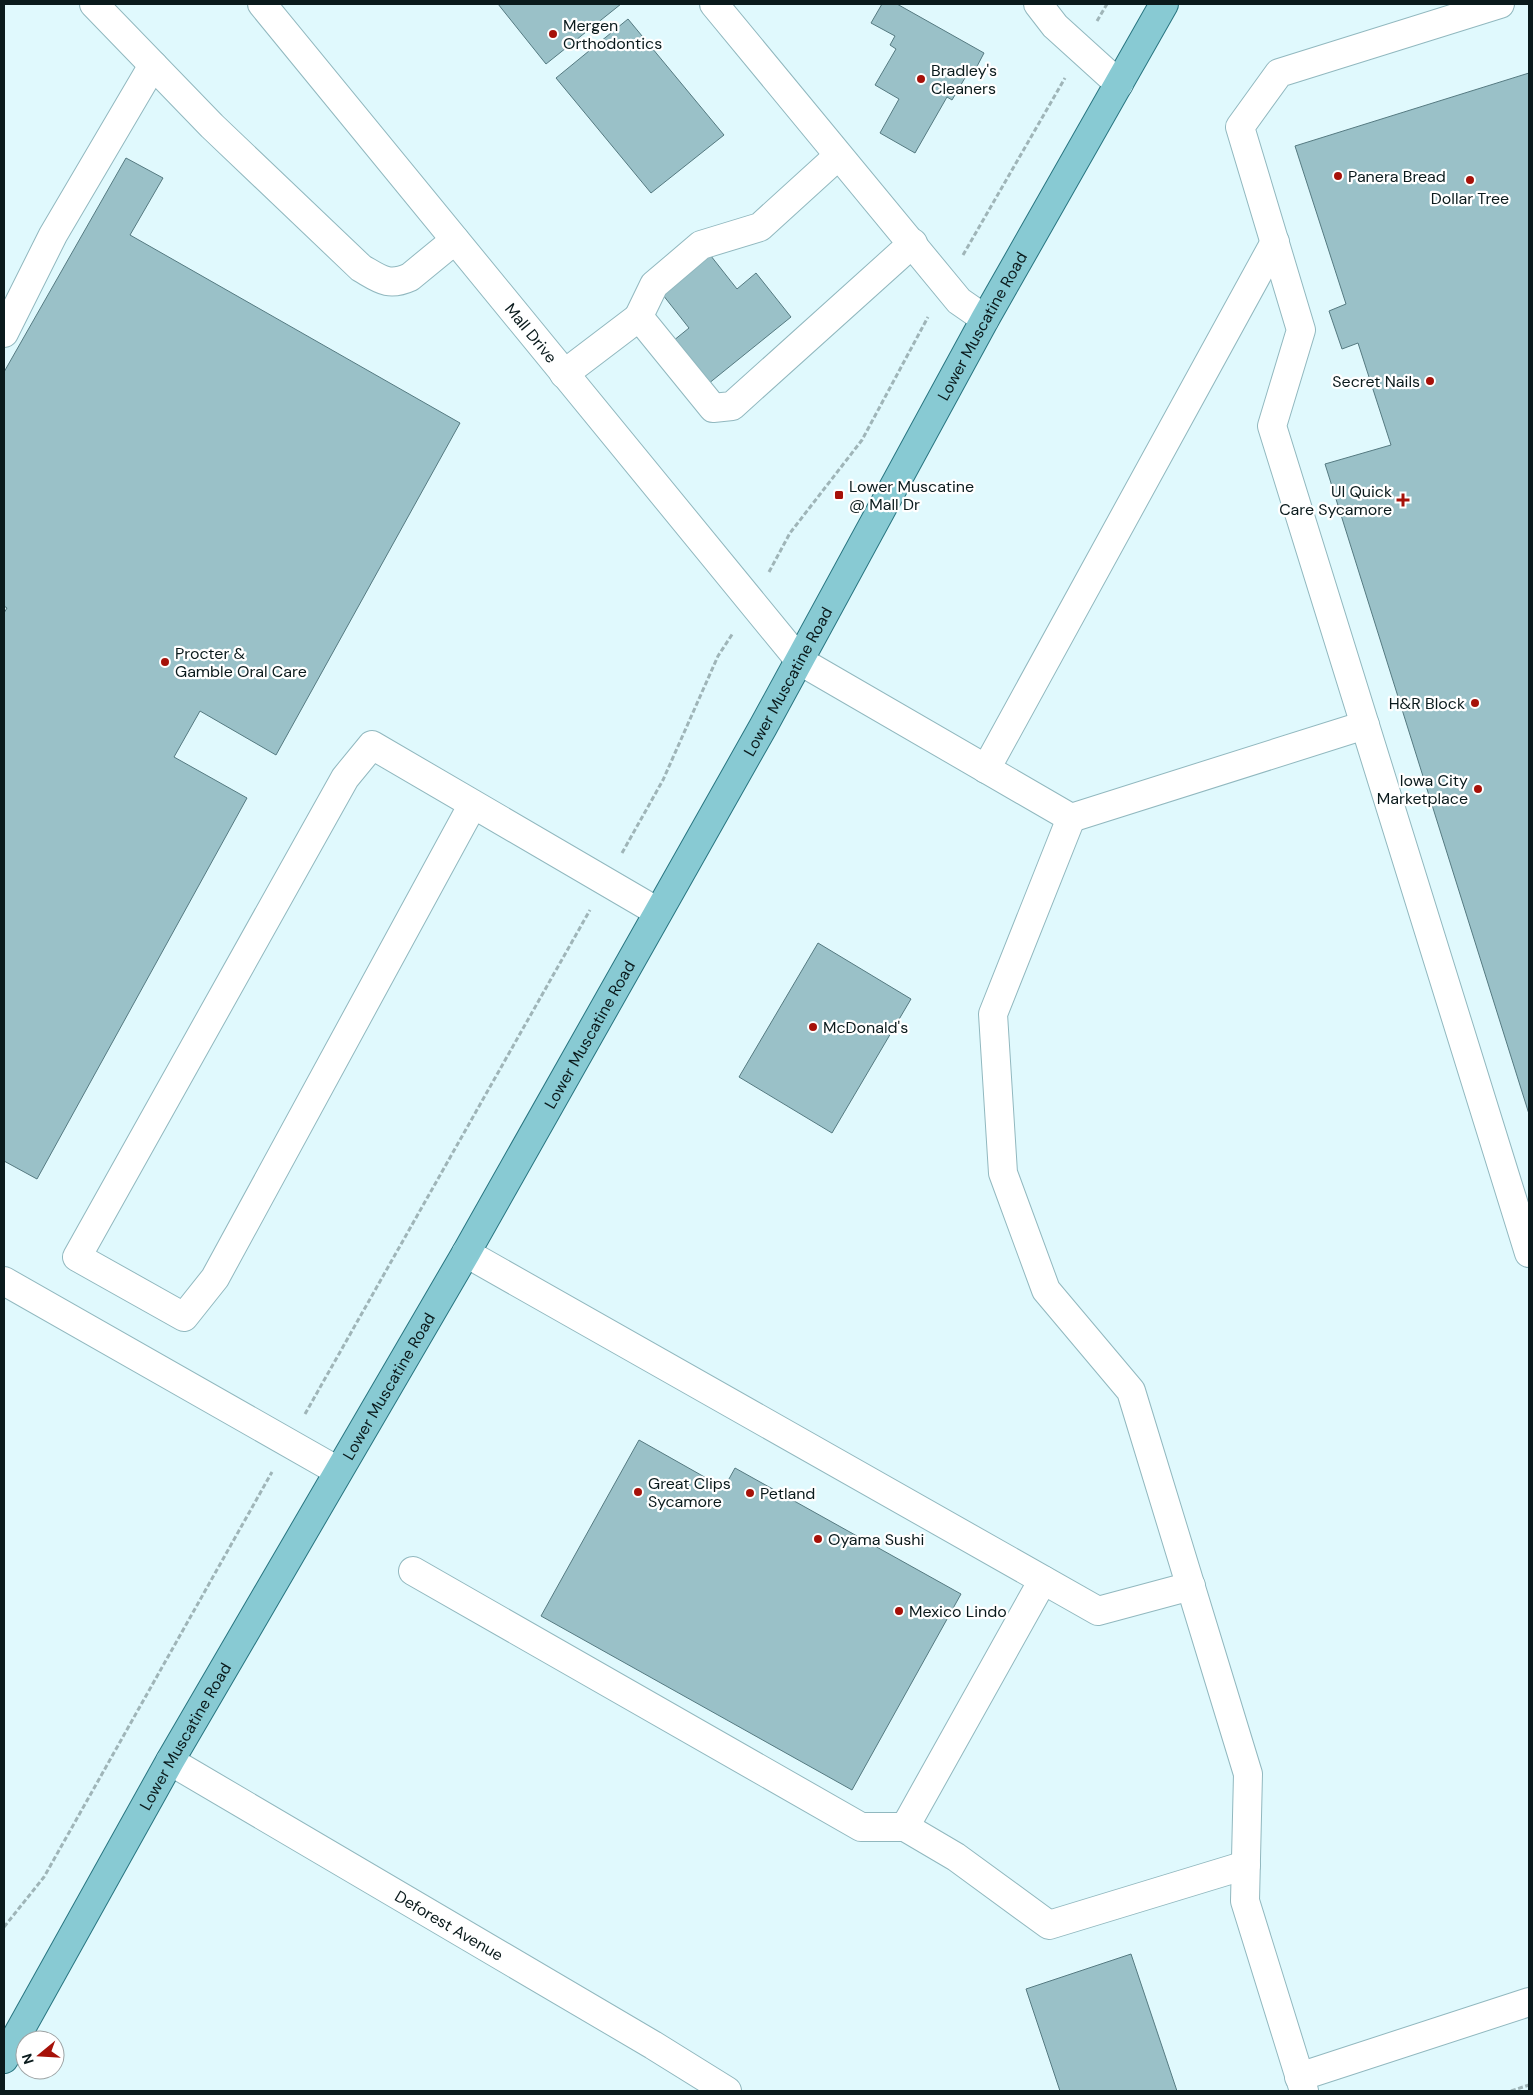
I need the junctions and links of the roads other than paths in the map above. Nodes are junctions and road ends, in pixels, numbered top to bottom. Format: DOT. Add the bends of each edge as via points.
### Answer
graph roads {
  1 [pos="94,4"];
  2 [pos="262,4"];
  3 [pos="714,4"];
  4 [pos="1038,4"];
  5 [pos="1164,4"];
  6 [pos="1500,4"];
  7 [pos="153,65"];
  8 [pos="1119,84"];
  9 [pos="838,156"];
  10 [pos="455,240"];
  11 [pos="1274,242"];
  12 [pos="913,244"];
  13 [pos="638,318"];
  14 [pos="986,319"];
  15 [pos="4,333"];
  16 [pos="564,374"];
  17 [pos="800,661"];
  18 [pos="1365,725"];
  19 [pos="986,769"];
  20 [pos="473,804"];
  21 [pos="1071,818"];
  22 [pos="658,912"];
  23 [pos="466,1253"];
  24 [pos="1529,1254"];
  25 [pos="4,1280"];
  26 [pos="338,1471"];
  27 [pos="413,1571"];
  28 [pos="1044,1580"];
  29 [pos="1191,1586"];
  30 [pos="170,1761"];
  31 [pos="905,1827"];
  32 [pos="1246,1866"];
  33 [pos="1529,2002"];
  34 [pos="4,2059"];
  35 [pos="1302,2084"];
  36 [pos="727,2091"];
  1 -- 7 [label="street"];
  2 -- 10 [label="street, Mall Drive"];
  3 -- 9 [label="street"];
  4 -- 8 [label="street" via="1055,26"];
  5 -- 8 [label="main road, Lower Muscatine Road"];
  6 -- 11 [label="street" via="1280,72 1240,127"];
  7 -- 10 [label="street" via="212,126 362,268 388,283 401,281"];
  7 -- 15 [label="street" via="53,235"];
  8 -- 14 [label="main road, Lower Muscatine Road"];
  9 -- 12 [label="street"];
  9 -- 13 [label="street" via="760,227 702,245 654,285"];
  10 -- 16 [label="street, Mall Drive"];
  11 -- 18 [label="street" via="1301,330 1272,426"];
  11 -- 19 [label="street"];
  12 -- 13 [label="street" via="732,406 713,408"];
  12 -- 14 [label="street" via="959,301"];
  13 -- 16 [label="street"];
  14 -- 17 [label="main road, Lower Muscatine Road"];
  16 -- 17 [label="street, Mall Drive"];
  17 -- 19 [label="street, Mall Drive"];
  17 -- 22 [label="main road, Lower Muscatine Road"];
  18 -- 21 [label="street"];
  18 -- 24 [label="street"];
  19 -- 21 [label="street, Mall Drive"];
  20 -- 20 [label="street" via="372,745 345,778 77,1257 184,1317 215,1278"];
  20 -- 22 [label="street"];
  21 -- 29 [label="street" via="993,1014 1003,1173 1046,1290 1131,1391"];
  22 -- 23 [label="main road, Lower Muscatine Road"];
  23 -- 26 [label="main road, Lower Muscatine Road"];
  23 -- 28 [label="street"];
  25 -- 26 [label="street"];
  26 -- 30 [label="main road, Lower Muscatine Road"];
  27 -- 31 [label="street" via="862,1827"];
  28 -- 29 [label="street" via="1098,1611"];
  28 -- 31 [label="street"];
  29 -- 32 [label="street" via="1248,1774"];
  30 -- 34 [label="main road, Lower Muscatine Road"];
  30 -- 36 [label="street, Deforest Avenue"];
  31 -- 32 [label="street" via="956,1857 1049,1926"];
  32 -- 35 [label="street" via="1245,1901"];
  33 -- 35 [label="street"];
}
